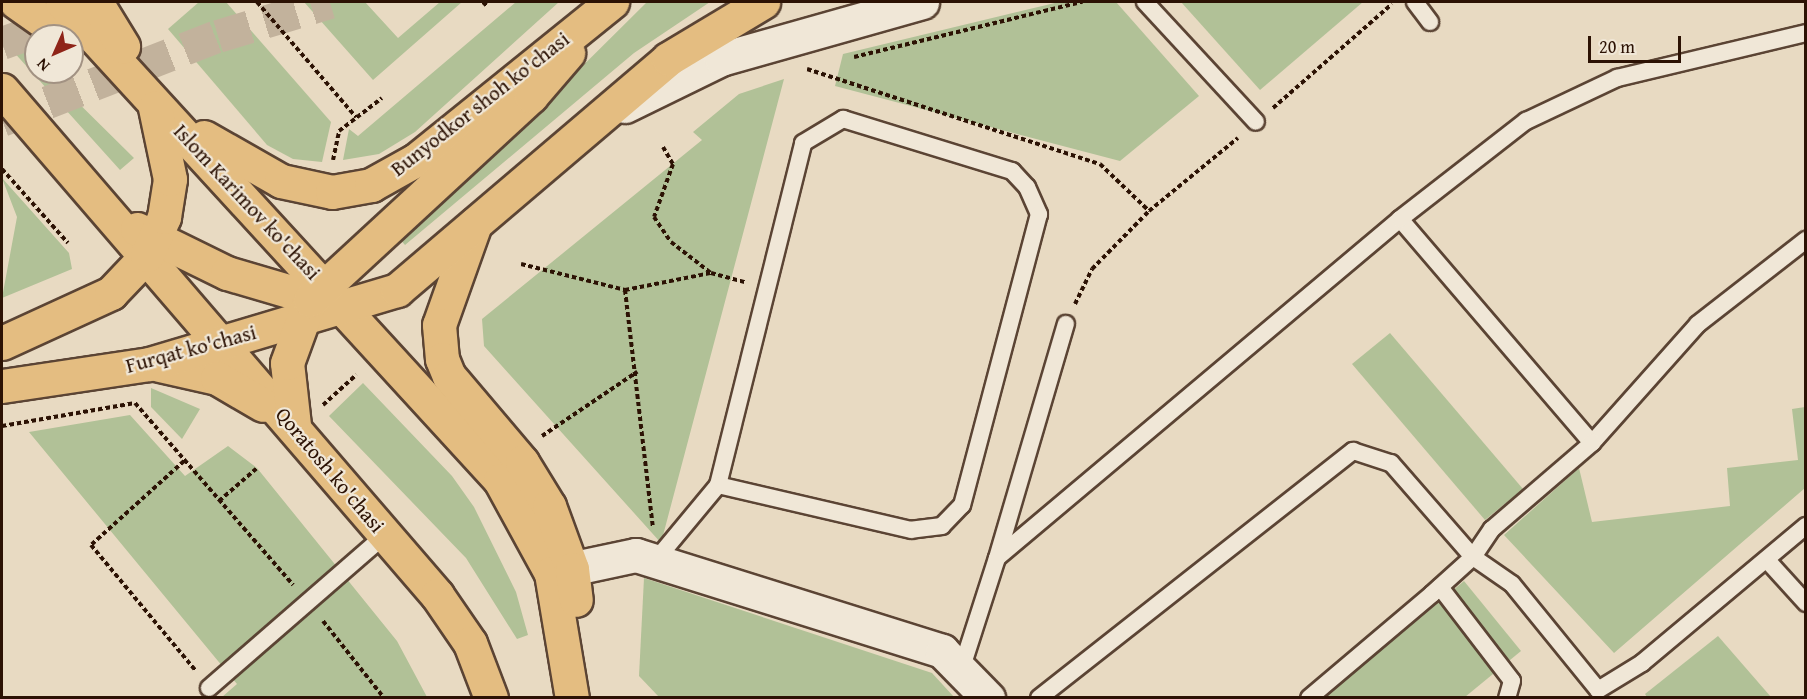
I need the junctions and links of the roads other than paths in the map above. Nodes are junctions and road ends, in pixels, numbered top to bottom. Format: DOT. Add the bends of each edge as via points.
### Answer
graph roads {
  1 [pos="16,2"];
  2 [pos="62,2"];
  3 [pos="96,2"];
  4 [pos="612,2"];
  5 [pos="763,2"];
  6 [pos="922,2"];
  7 [pos="1144,2"];
  8 [pos="1415,2"];
  9 [pos="1430,22"];
  10 [pos="47,24"];
  11 [pos="1806,33"];
  12 [pos="84,51"];
  13 [pos="2,90"];
  14 [pos="151,98"];
  15 [pos="1257,122"];
  16 [pos="578,135"];
  17 [pos="1401,219"];
  18 [pos="476,223"];
  19 [pos="1806,240"];
  20 [pos="151,248"];
  21 [pos="319,302"];
  22 [pos="1066,324"];
  23 [pos="221,342"];
  24 [pos="2,343"];
  25 [pos="148,364"];
  26 [pos="2,386"];
  27 [pos="296,429"];
  28 [pos="1592,443"];
  29 [pos="718,485"];
  30 [pos="1806,526"];
  31 [pos="385,535"];
  32 [pos="1473,557"];
  33 [pos="997,558"];
  34 [pos="1767,560"];
  35 [pos="655,561"];
  36 [pos="561,571"];
  37 [pos="1440,587"];
  38 [pos="1806,603"];
  39 [pos="962,667"];
  40 [pos="209,688"];
  41 [pos="1593,694"];
  42 [pos="491,698"];
  43 [pos="573,698"];
  44 [pos="988,698"];
  45 [pos="1039,698"];
  46 [pos="1309,698"];
  47 [pos="1507,698"];
  1 -- 10 [label="main road"];
  2 -- 14 [label="main road, Islom Karimov ko'chasi"];
  3 -- 14 [label="main road, Islom Karimov ko'chasi"];
  4 -- 14 [label="main road, Bunyodkor shoh ko'chasi" via="416,159 353,190 316,190 262,173"];
  4 -- 21 [label="main road, Bunyodkor shoh ko'chasi" via="531,96"];
  5 -- 16 [label="main road" via="668,59"];
  6 -- 16 [label="street" via="721,59 646,92"];
  7 -- 15 [label="lane"];
  8 -- 9 [label="lane"];
  11 -- 17 [label="lane" via="1617,78 1570,97 1526,121"];
  12 -- 14 [label="main road, Islom Karimov ko'chasi"];
  13 -- 20 [label="main road" via="99,200"];
  14 -- 20 [label="main road" via="170,168 169,199"];
  14 -- 21 [label="main road, Islom Karimov ko'chasi"];
  16 -- 18 [label="main road"];
  17 -- 28 [label="lane"];
  17 -- 33 [label="lane"];
  18 -- 21 [label="main road" via="397,290"];
  18 -- 36 [label="main road" via="439,325 442,359 449,376 539,488"];
  19 -- 28 [label="lane" via="1698,324"];
  20 -- 21 [label="main road"];
  20 -- 23 [label="main road, Qoratosh ko'chasi"];
  20 -- 24 [label="main road" via="111,293"];
  21 -- 23 [label="main road, Furqat ko'chasi"];
  21 -- 27 [label="main road" via="286,386"];
  21 -- 36 [label="main road" via="494,472"];
  22 -- 33 [label="lane"];
  23 -- 25 [label="main road, Furqat ko'chasi"];
  23 -- 27 [label="main road, Qoratosh ko'chasi"];
  25 -- 26 [label="main road, Furqat ko'chasi"];
  25 -- 27 [label="main road" via="217,378"];
  27 -- 31 [label="main road, Qoratosh ko'chasi"];
  28 -- 32 [label="lane" via="1492,529"];
  29 -- 29 [label="lane" via="911,530 942,526 962,505 1039,214 1027,187 991,160 843,119 803,143 764,286"];
  29 -- 35 [label="lane"];
  30 -- 34 [label="lane"];
  31 -- 40 [label="lane"];
  31 -- 42 [label="main road, Qoratosh ko'chasi" via="470,643"];
  32 -- 37 [label="lane"];
  32 -- 41 [label="lane" via="1512,584"];
  32 -- 45 [label="lane" via="1391,463 1353,451"];
  33 -- 39 [label="lane"];
  34 -- 38 [label="lane"];
  34 -- 41 [label="lane" via="1642,663"];
  35 -- 36 [label="street" via="636,555"];
  35 -- 39 [label="street" via="942,651"];
  36 -- 43 [label="main road" via="577,608"];
  37 -- 46 [label="lane"];
  37 -- 47 [label="lane" via="1512,681"];
  39 -- 44 [label="street"];
}
